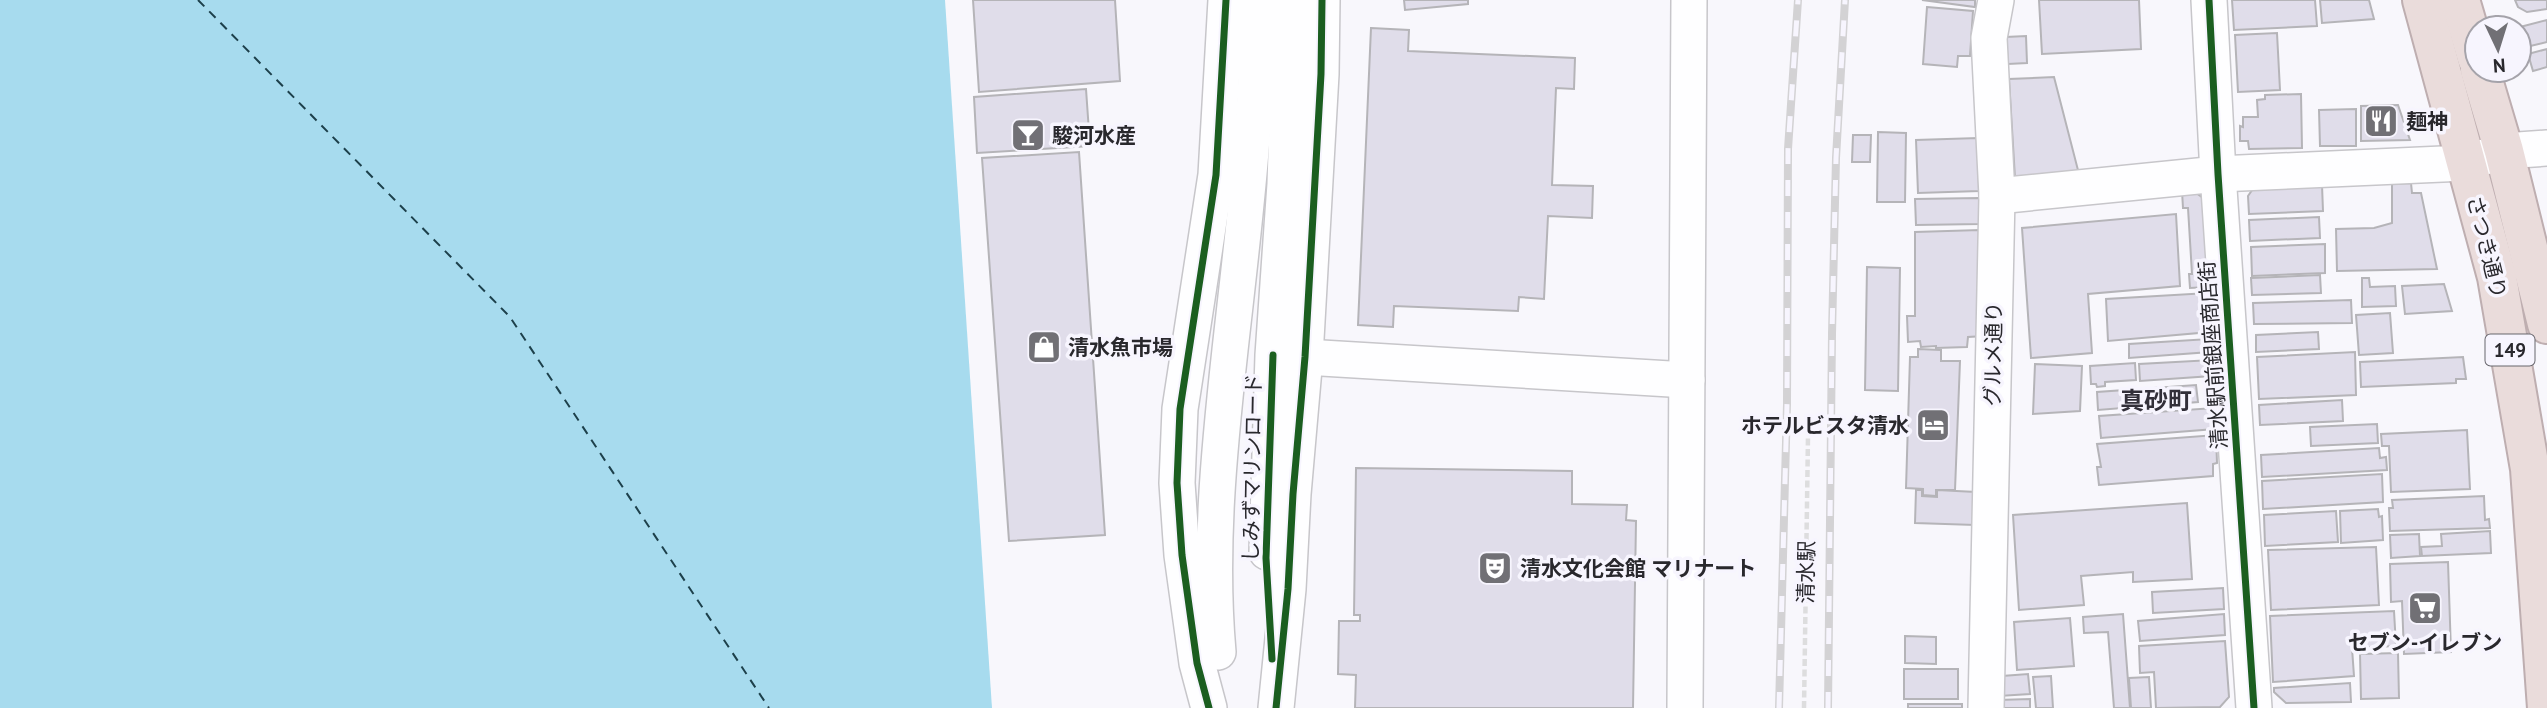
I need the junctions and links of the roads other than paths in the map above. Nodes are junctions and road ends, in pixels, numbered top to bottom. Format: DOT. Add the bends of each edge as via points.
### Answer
graph roads {
  1 [pos="1226,0"];
  2 [pos="1258,0"];
  3 [pos="1291,0"];
  4 [pos="1322,0"];
  5 [pos="1689,0"];
  6 [pos="1996,0"];
  7 [pos="2208,0"];
  8 [pos="2422,0"];
  9 [pos="2484,84"];
  10 [pos="2547,148"];
  11 [pos="2504,151"];
  12 [pos="2465,163"];
  13 [pos="2218,174"];
  14 [pos="1997,197"];
  15 [pos="2547,324"];
  16 [pos="1289,356"];
  17 [pos="1687,380"];
  18 [pos="1209,708"];
  19 [pos="1224,708"];
  20 [pos="1276,708"];
  21 [pos="1685,708"];
  22 [pos="1986,708"];
  23 [pos="2254,708"];
  24 [pos="2547,708"];
  1 -- 18 [label="street" via="1216,175 1180,409 1177,483 1197,663"];
  2 -- 19 [label="street, しみずマリンロード" via="1252,146 1217,468 1214,604"];
  3 -- 16 [label="street" via="1285,184"];
  4 -- 16 [label="street" via="1321,74"];
  5 -- 17 [label="street"];
  6 -- 14 [label="street, グルメ通り" via="1989,38"];
  7 -- 13 [label="street, 清水駅前銀座商店街"];
  8 -- 12 [label="highway, さつき通り / 149"];
  9 -- 11 [label="highway, さつき通り / 149"];
  10 -- 11 [label="street"];
  11 -- 12 [label="street"];
  11 -- 15 [label="highway, さつき通り / 149"];
  12 -- 13 [label="street"];
  12 -- 24 [label="highway, さつき通り / 149" via="2497,277 2530,469"];
  13 -- 14 [label="street"];
  13 -- 23 [label="street, 清水駅前銀座商店街"];
  14 -- 22 [label="street, グルメ通り"];
  16 -- 17 [label="street"];
  16 -- 20 [label="street, しみずマリンロード" via="1266,558"];
  17 -- 21 [label="street"];
}
